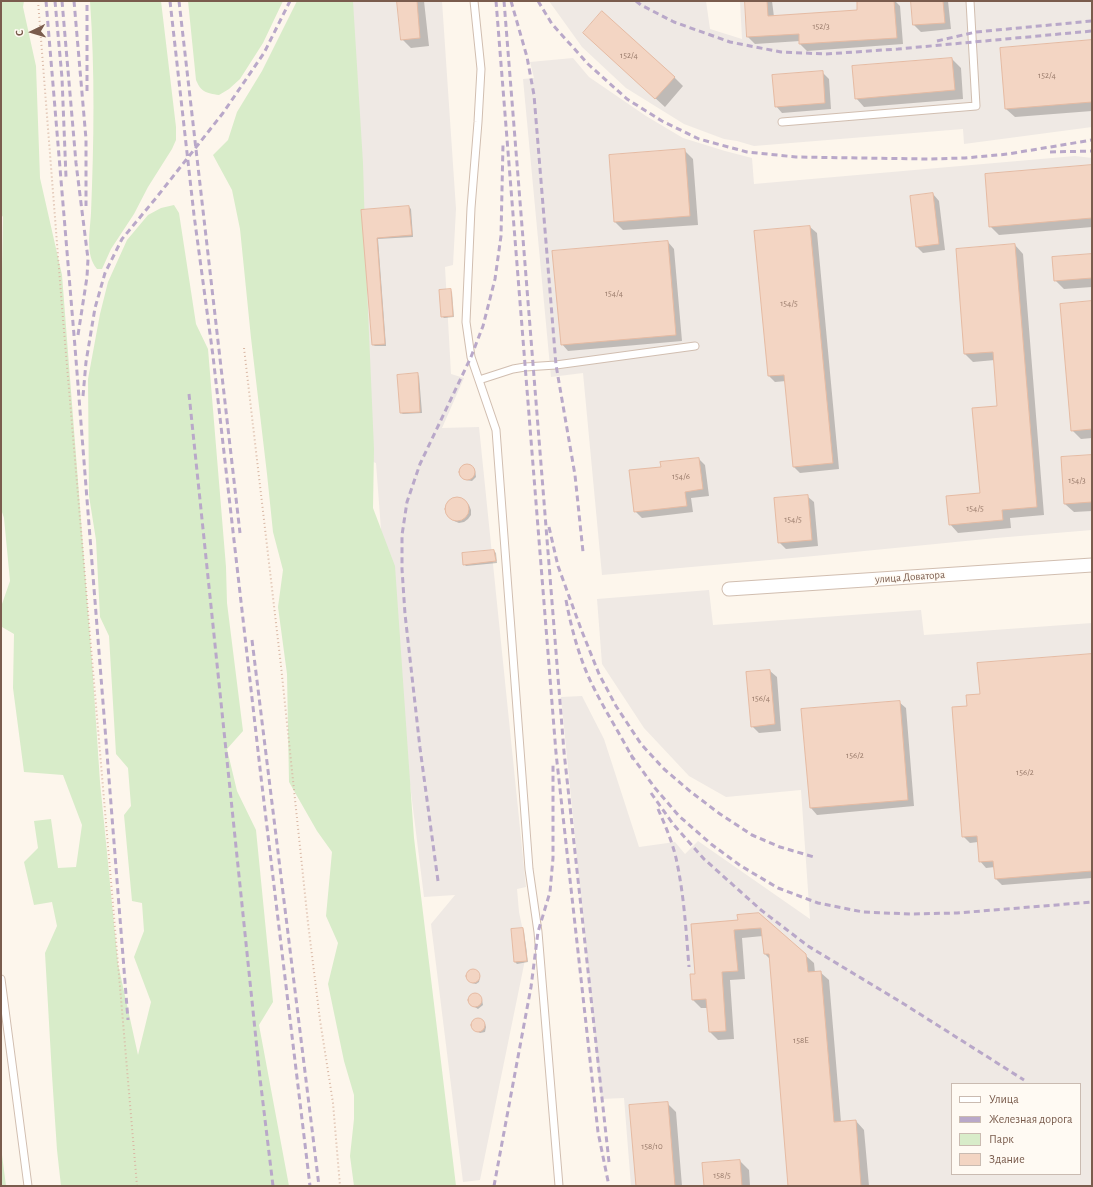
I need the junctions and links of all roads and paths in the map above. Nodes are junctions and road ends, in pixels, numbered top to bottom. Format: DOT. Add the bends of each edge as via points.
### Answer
graph roads {
  1 [pos="38,1"];
  2 [pos="474,1"];
  3 [pos="970,1"];
  4 [pos="782,122"];
  5 [pos="695,346"];
  6 [pos="244,348"];
  7 [pos="479,380"];
  8 [pos="1092,565"];
  9 [pos="729,589"];
  10 [pos="1,979"];
  11 [pos="28,1186"];
  12 [pos="137,1186"];
  13 [pos="340,1186"];
  14 [pos="559,1186"];
  1 -- 12 [label="path"];
  2 -- 7 [label="lane" via="481,69 466,322 471,357"];
  3 -- 4 [label="lane" via="976,106"];
  5 -- 7 [label="lane" via="525,367"];
  6 -- 13 [label="path" via="308,923 333,1103"];
  7 -- 14 [label="lane" via="496,430 529,869 538,932"];
  8 -- 9 [label="street, улица Доватора"];
  10 -- 11 [label="lane"];
}
